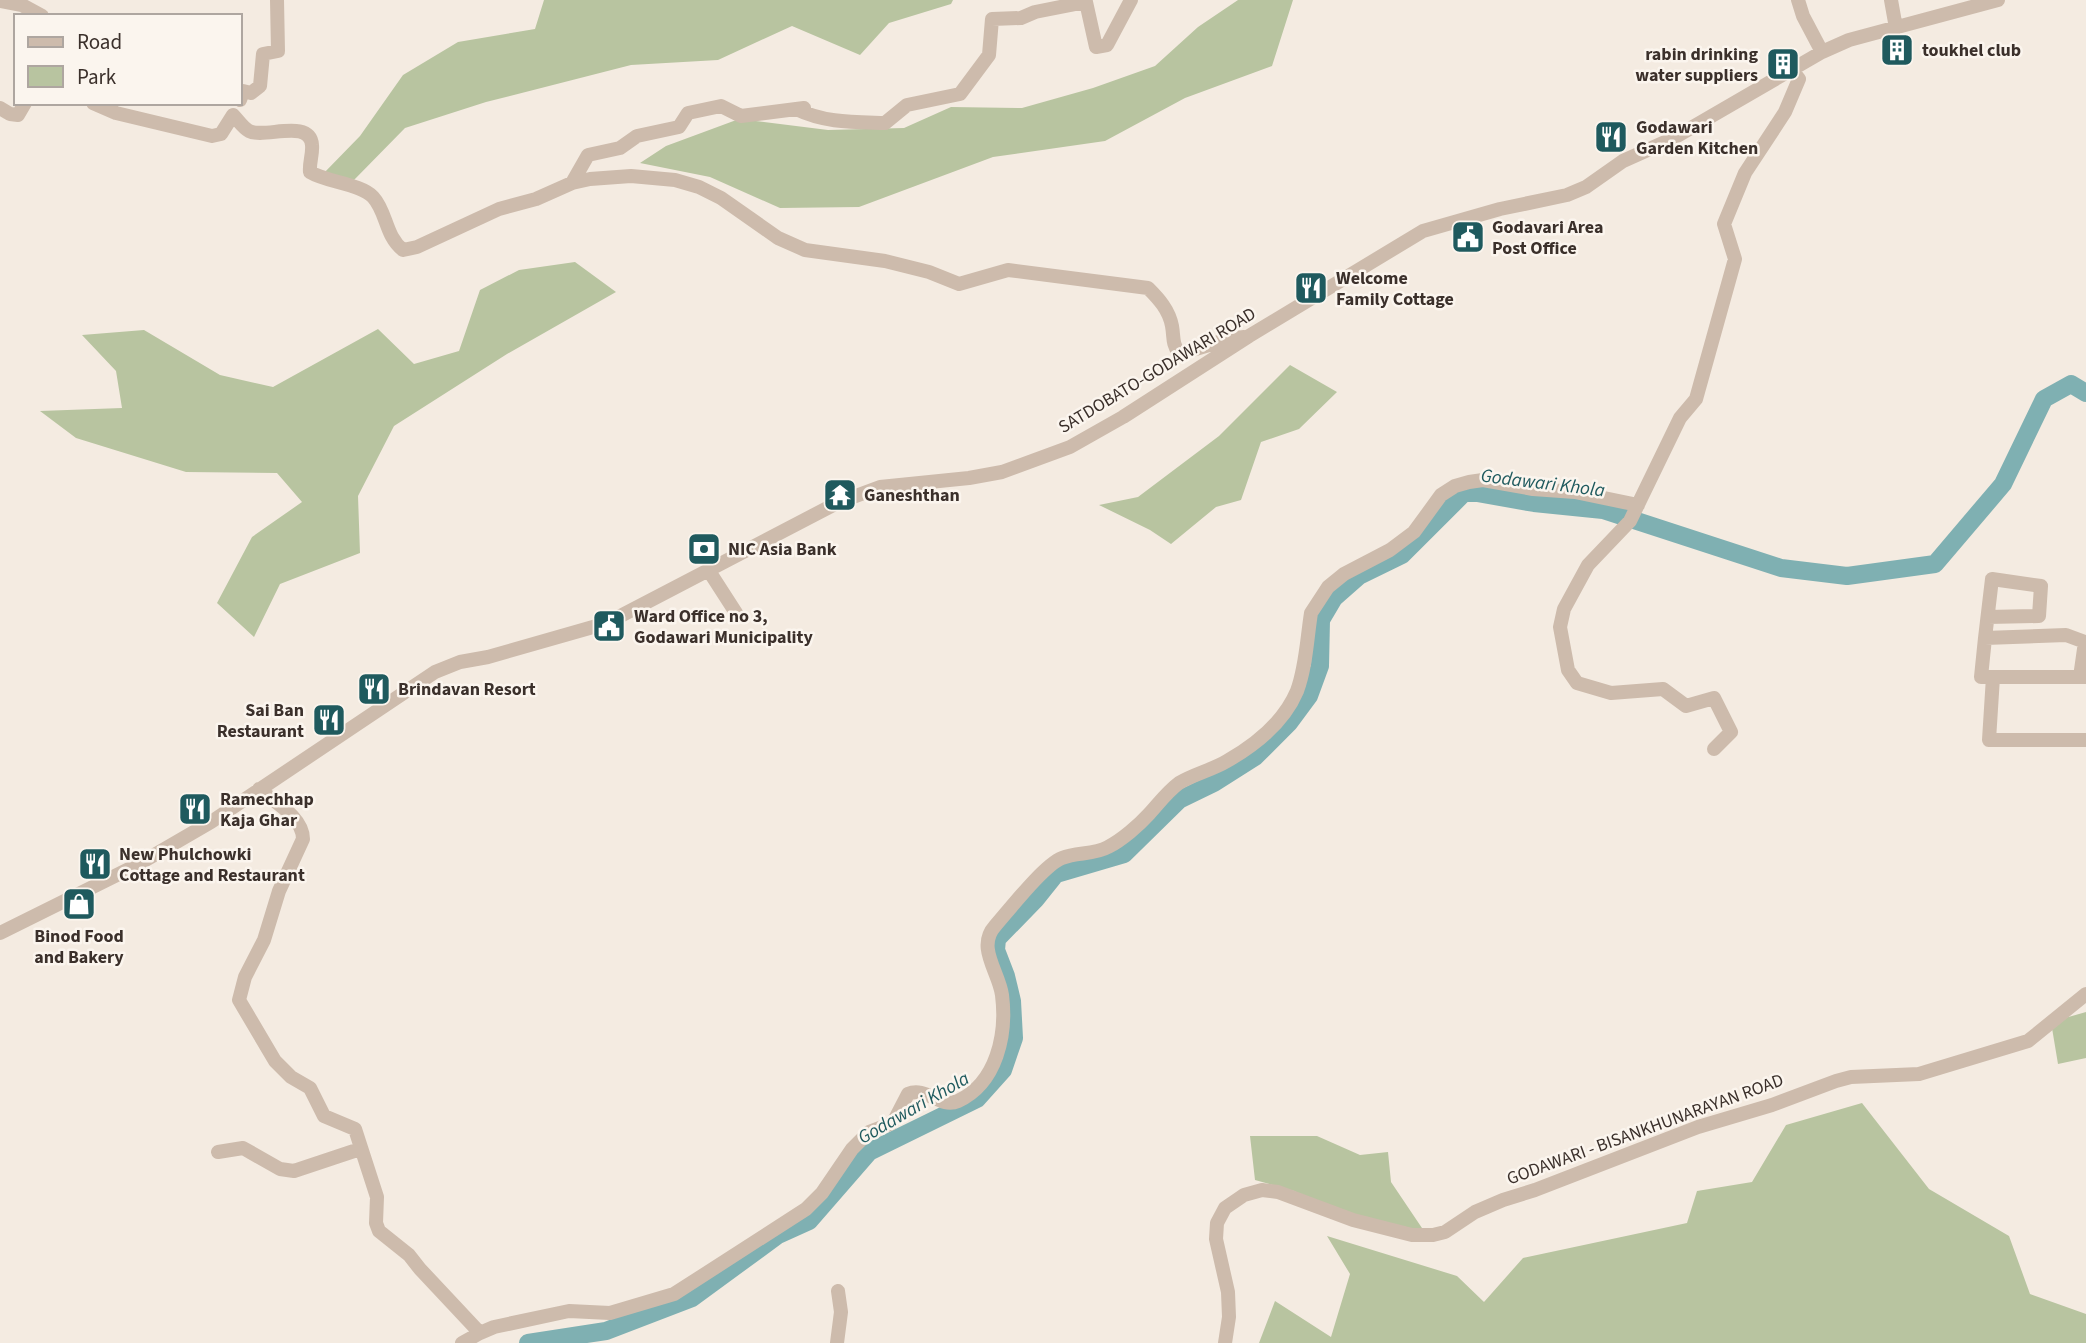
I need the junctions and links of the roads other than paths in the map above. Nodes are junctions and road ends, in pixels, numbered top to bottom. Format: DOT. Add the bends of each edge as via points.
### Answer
graph roads {
  1 [pos="276,0"];
  2 [pos="1131,0"];
  3 [pos="1798,0"];
  4 [pos="1891,0"];
  5 [pos="1998,0"];
  6 [pos="0,1"];
  7 [pos="38,14"];
  8 [pos="1896,28"];
  9 [pos="1822,52"];
  10 [pos="1793,70"];
  11 [pos="242,94"];
  12 [pos="24,105"];
  13 [pos="98,105"];
  14 [pos="237,106"];
  15 [pos="0,108"];
  16 [pos="572,183"];
  17 [pos="1249,336"];
  18 [pos="1638,505"];
  19 [pos="709,571"];
  20 [pos="738,616"];
  21 [pos="1988,617"];
  22 [pos="1985,638"];
  23 [pos="1993,677"];
  24 [pos="2083,677"];
  25 [pos="2086,737"];
  26 [pos="1714,749"];
  27 [pos="259,789"];
  28 [pos="0,933"];
  29 [pos="2086,995"];
  30 [pos="360,1149"];
  31 [pos="218,1152"];
  32 [pos="838,1291"];
  33 [pos="480,1333"];
  34 [pos="462,1343"];
  35 [pos="837,1343"];
  36 [pos="1225,1343"];
  1 -- 11 [label="street" via="278,51 262,54 260,86"];
  2 -- 16 [label="street" via="1107,45 1096,47 1086,2 1021,18 992,19 989,55 960,94 907,105 885,122 828,120 812,117 803,108 741,116 721,106 688,113 679,127 636,136 620,148 589,155"];
  3 -- 9 [label="street"];
  4 -- 8 [label="street"];
  5 -- 8 [label="street, SATDOBATO-GODAWARI ROAD"];
  6 -- 7 [label="street"];
  8 -- 9 [label="street, SATDOBATO-GODAWARI ROAD"];
  9 -- 10 [label="street, SATDOBATO-GODAWARI ROAD"];
  10 -- 17 [label="street, SATDOBATO-GODAWARI ROAD" via="1672,139 1623,161 1586,187 1423,231"];
  10 -- 18 [label="street" via="1799,79 1786,112 1745,173 1724,225 1735,259 1696,398 1680,418"];
  12 -- 15 [label="street" via="18,115"];
  13 -- 14 [label="street" via="212,136 220,134"];
  14 -- 16 [label="street" via="249,131 296,130 308,136 312,144 310,172 370,194 402,250"];
  16 -- 17 [label="street" via="631,176 676,180 720,198 778,238 805,250 885,261 959,284 1008,270 1148,288 1165,306 1179,354"];
  17 -- 19 [label="street, SATDOBATO-GODAWARI ROAD" via="1070,447 1002,472 880,487 837,503"];
  18 -- 26 [label="street" via="1630,521 1588,565 1564,608 1560,628 1567,670 1577,683 1611,693 1663,689 1686,706 1714,698 1731,732"];
  18 -- 33 [label="street" via="1483,480 1455,486 1441,495 1414,532 1328,587 1311,613 1298,690 1283,715 1254,744 1180,782 1109,847 1055,861 992,929 987,947 1002,993 1003,1031 998,1054 980,1084 953,1102 921,1091 908,1094 895,1119 852,1149 806,1209 674,1294 610,1313 569,1311"];
  19 -- 20 [label="street"];
  19 -- 27 [label="street, SATDOBATO-GODAWARI ROAD" via="607,623 460,662 435,673"];
  21 -- 22 [label="street"];
  22 -- 23 [label="street" via="1981,677"];
  22 -- 24 [label="street" via="2066,635 2085,642"];
  23 -- 24 [label="street"];
  23 -- 25 [label="street" via="1989,740"];
  27 -- 28 [label="street, SATDOBATO-GODAWARI ROAD" via="137,865"];
  27 -- 30 [label="street" via="299,824 303,839 239,1000 275,1061 290,1077 310,1088 324,1116 355,1129"];
  29 -- 36 [label="street, GODAWARI - BISANKHUNARAYAN ROAD" via="2028,1041 1919,1074 1836,1081 1503,1200 1433,1235 1353,1220 1278,1192 1244,1195 1225,1208 1217,1223 1216,1239 1228,1292"];
  30 -- 31 [label="street" via="294,1171 280,1169 243,1148"];
  30 -- 33 [label="street" via="377,1197 379,1231 409,1255"];
  32 -- 35 [label="street"];
  33 -- 34 [label="street"];
}
